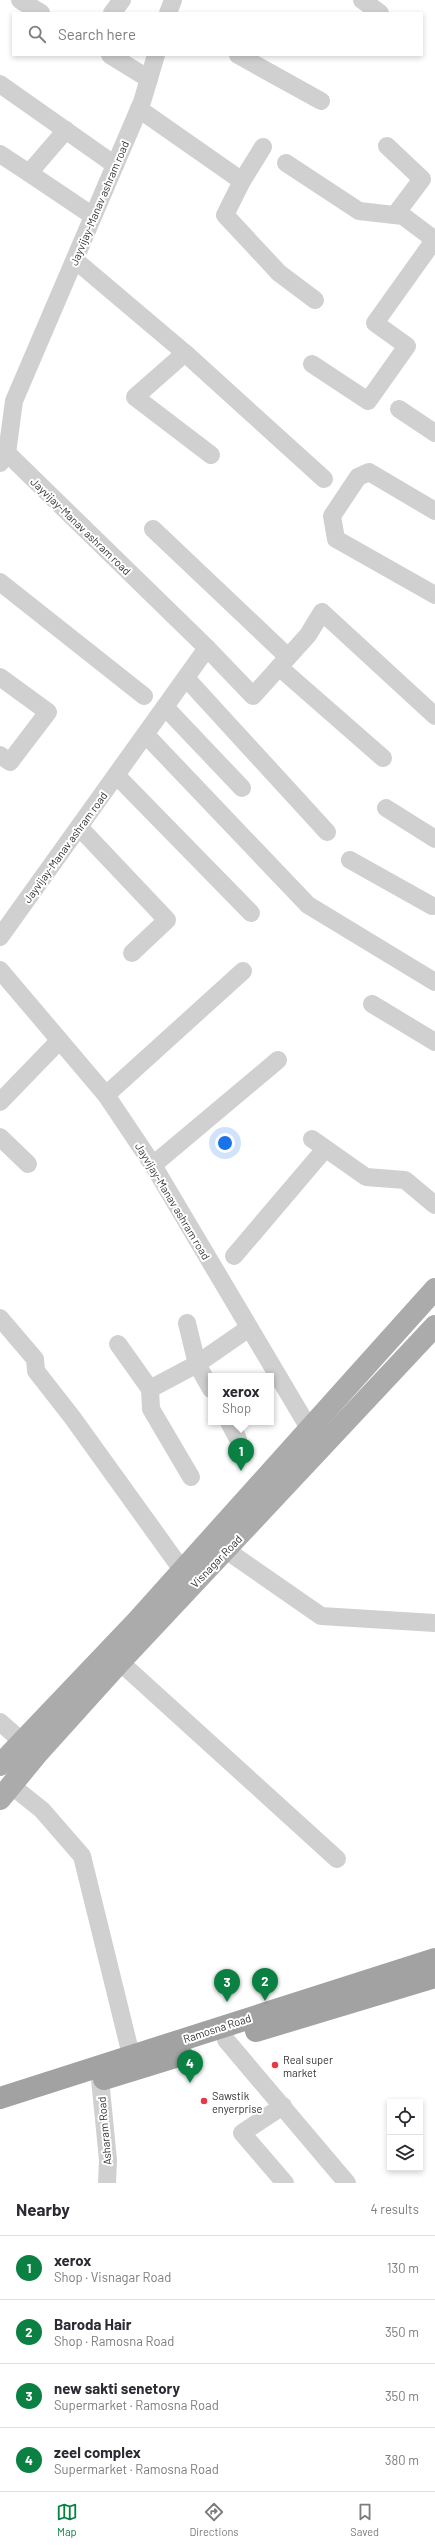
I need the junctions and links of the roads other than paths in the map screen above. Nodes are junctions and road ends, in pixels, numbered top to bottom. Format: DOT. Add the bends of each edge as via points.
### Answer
graph roads {
  1 [pos="20,0"];
  2 [pos="122,0"];
  3 [pos="173,0"];
  4 [pos="362,0"];
  5 [pos="40,12"];
  6 [pos="113,12"];
  7 [pos="168,12"];
  8 [pos="379,12"];
  9 [pos="112,56"];
  10 [pos="156,56"];
  11 [pos="240,56"];
  12 [pos="149,79"];
  13 [pos="0,84"];
  14 [pos="321,101"];
  15 [pos="139,109"];
  16 [pos="66,130"];
  17 [pos="387,146"];
  18 [pos="263,147"];
  19 [pos="0,154"];
  20 [pos="286,163"];
  21 [pos="115,165"];
  22 [pos="29,173"];
  23 [pos="242,181"];
  24 [pos="395,215"];
  25 [pos="93,216"];
  26 [pos="435,240"];
  27 [pos="74,260"];
  28 [pos="315,300"];
  29 [pos="185,353"];
  30 [pos="312,364"];
  31 [pos="399,409"];
  32 [pos="435,433"];
  33 [pos="211,455"];
  34 [pos="3,458"];
  35 [pos="324,479"];
  36 [pos="435,511"];
  37 [pos="153,529"];
  38 [pos="0,582"];
  39 [pos="435,595"];
  40 [pos="208,648"];
  41 [pos="283,662"];
  42 [pos="0,677"];
  43 [pos="186,678"];
  44 [pos="144,696"];
  45 [pos="166,707"];
  46 [pos="435,716"];
  47 [pos="146,734"];
  48 [pos="0,755"];
  49 [pos="383,758"];
  50 [pos="116,775"];
  51 [pos="242,788"];
  52 [pos="386,808"];
  53 [pos="79,827"];
  54 [pos="327,832"];
  55 [pos="435,839"];
  56 [pos="350,860"];
  57 [pos="434,904"];
  58 [pos="251,913"];
  59 [pos="0,937"];
  60 [pos="132,953"];
  61 [pos="0,970"];
  62 [pos="243,971"];
  63 [pos="435,982"];
  64 [pos="372,1004"];
  65 [pos="59,1041"];
  66 [pos="435,1042"];
  67 [pos="278,1060"];
  68 [pos="106,1096"];
  69 [pos="0,1102"];
  70 [pos="0,1137"];
  71 [pos="28,1164"];
  72 [pos="153,1165"];
  73 [pos="435,1205"];
  74 [pos="234,1256"];
  75 [pos="435,1289"];
  76 [pos="0,1318"];
  77 [pos="187,1323"];
  78 [pos="435,1326"];
  79 [pos="249,1328"];
  80 [pos="118,1344"];
  81 [pos="197,1364"];
  82 [pos="208,1384"];
  83 [pos="150,1389"];
  84 [pos="231,1425"];
  85 [pos="309,1429"];
  86 [pos="238,1439"];
  87 [pos="322,1449"];
  88 [pos="191,1477"];
  89 [pos="226,1550"];
  90 [pos="188,1578"];
  91 [pos="435,1623"];
  92 [pos="120,1662"];
  93 [pos="0,1722"];
  94 [pos="30,1748"];
  95 [pos="0,1765"];
  96 [pos="6,1793"];
  97 [pos="337,1859"];
  98 [pos="435,1959"];
  99 [pos="435,1977"];
  100 [pos="226,2040"];
  101 [pos="131,2055"];
  102 [pos="100,2079"];
  103 [pos="0,2098"];
  104 [pos="283,2106"];
  105 [pos="0,2113"];
  106 [pos="107,2183"];
  107 [pos="285,2183"];
  108 [pos="347,2183"];
  1 -- 5 [label="street"];
  2 -- 6 [label="street"];
  3 -- 7 [label="street"];
  4 -- 8 [label="street"];
  9 -- 12 [label="street"];
  10 -- 12 [label="street, Jayvijay-Manav ashram road"];
  11 -- 14 [label="street"];
  12 -- 15 [label="street, Jayvijay-Manav ashram road"];
  13 -- 16 [label="street"];
  15 -- 21 [label="street, Jayvijay-Manav ashram road"];
  15 -- 23 [label="street"];
  16 -- 21 [label="street"];
  16 -- 22 [label="street"];
  17 -- 24 [label="street" via="422,179"];
  18 -- 23 [label="street"];
  19 -- 22 [label="street"];
  20 -- 24 [label="street" via="359,211"];
  21 -- 25 [label="street, Jayvijay-Manav ashram road"];
  22 -- 25 [label="street"];
  23 -- 28 [label="street" via="225,215 279,273"];
  24 -- 26 [label="street" via="403,216"];
  25 -- 27 [label="street, Jayvijay-Manav ashram road"];
  26 -- 30 [label="street" via="375,323 407,346 368,402"];
  27 -- 29 [label="street"];
  27 -- 34 [label="street, Jayvijay-Manav ashram road" via="14,401"];
  29 -- 33 [label="street" via="135,396"];
  29 -- 35 [label="street"];
  31 -- 32 [label="street"];
  34 -- 40 [label="street, Jayvijay-Manav ashram road"];
  36 -- 39 [label="street" via="369,472 358,477 332,516 336,540"];
  37 -- 41 [label="street"];
  38 -- 44 [label="street"];
  40 -- 41 [label="street" via="253,696"];
  40 -- 43 [label="street, Jayvijay-Manav ashram road"];
  41 -- 46 [label="street" via="308,635 322,612"];
  41 -- 49 [label="street"];
  42 -- 48 [label="street" via="48,712 10,762"];
  43 -- 45 [label="street, Jayvijay-Manav ashram road"];
  43 -- 54 [label="street"];
  45 -- 47 [label="street, Jayvijay-Manav ashram road"];
  45 -- 51 [label="street"];
  47 -- 50 [label="street, Jayvijay-Manav ashram road"];
  47 -- 63 [label="street" via="308,905"];
  50 -- 53 [label="street, Jayvijay-Manav ashram road"];
  50 -- 58 [label="street"];
  52 -- 55 [label="street"];
  53 -- 59 [label="street, Jayvijay-Manav ashram road"];
  53 -- 60 [label="street" via="167,920"];
  56 -- 57 [label="street"];
  61 -- 65 [label="street, Jayvijay-Manav ashram road"];
  62 -- 68 [label="street"];
  64 -- 66 [label="street"];
  65 -- 68 [label="street, Jayvijay-Manav ashram road"];
  65 -- 69 [label="street"];
  67 -- 72 [label="street"];
  68 -- 72 [label="street, Jayvijay-Manav ashram road"];
  70 -- 71 [label="street"];
  72 -- 79 [label="street, Jayvijay-Manav ashram road"];
  73 -- 74 [label="street" via="405,1180 366,1177 319,1144"];
  75 -- 85 [label="main road"];
  76 -- 90 [label="street" via="34,1360 36,1371"];
  77 -- 81 [label="street"];
  78 -- 87 [label="main road, Visnagar Road"];
  79 -- 81 [label="street"];
  79 -- 85 [label="street, Jayvijay-Manav ashram road"];
  80 -- 83 [label="street"];
  81 -- 82 [label="street"];
  81 -- 83 [label="street"];
  83 -- 88 [label="street" via="151,1409"];
  84 -- 86 [label="street"];
  85 -- 87 [label="street, Jayvijay-Manav ashram road"];
  85 -- 90 [label="main road"];
  87 -- 89 [label="main road, Visnagar Road"];
  89 -- 90 [label="main road, Visnagar Road"];
  89 -- 91 [label="street" via="321,1616"];
  90 -- 92 [label="main road, Visnagar Road"];
  90 -- 94 [label="main road"];
  92 -- 94 [label="main road, Visnagar Road"];
  92 -- 97 [label="street"];
  93 -- 94 [label="street"];
  94 -- 95 [label="main road"];
  94 -- 96 [label="main road, Visnagar Road"];
  96 -- 101 [label="street" via="42,1810 82,1856"];
  98 -- 101 [label="highway, Ramosna Road"];
  99 -- 100 [label="highway, Ramosna Road"];
  100 -- 102 [label="highway, Ramosna Road"];
  100 -- 104 [label="street"];
  101 -- 103 [label="highway, Ramosna Road"];
  102 -- 105 [label="highway, Ramosna Road"];
  102 -- 106 [label="street, Asharam Road" via="108,2160"];
  104 -- 107 [label="street" via="242,2133"];
  104 -- 108 [label="street"];
}
